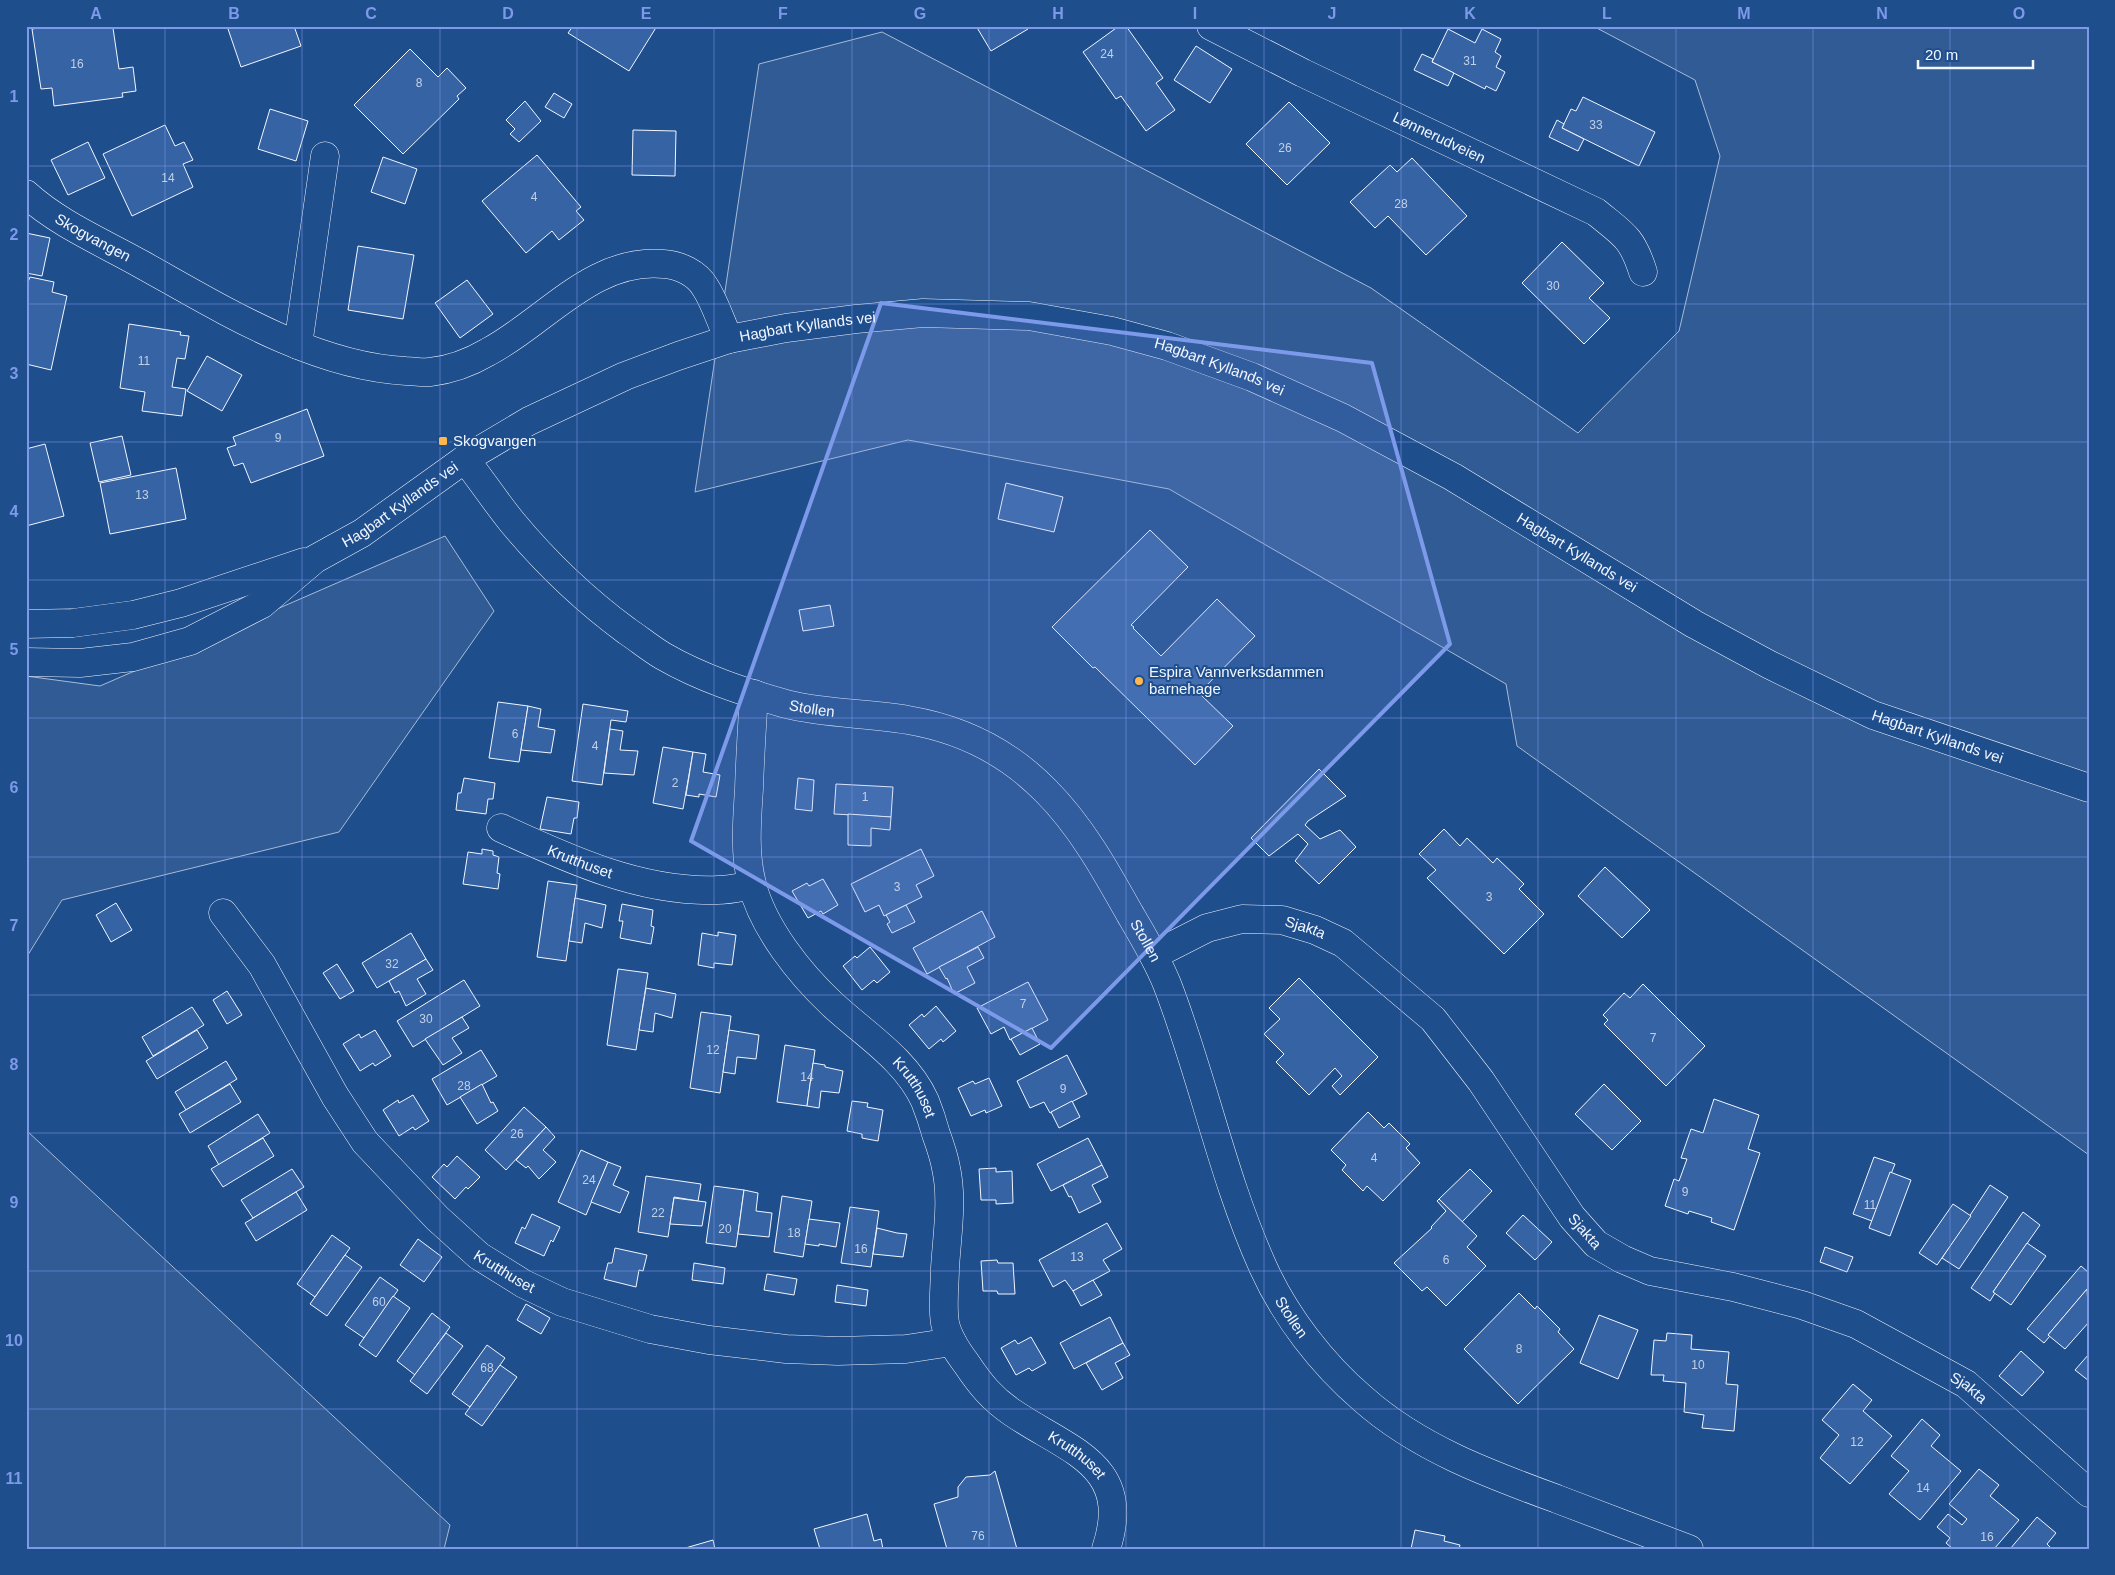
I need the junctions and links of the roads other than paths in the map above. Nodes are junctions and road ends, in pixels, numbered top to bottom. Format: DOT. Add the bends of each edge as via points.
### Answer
graph roads {
  1 [pos="1212,26"];
  2 [pos="325,156"];
  3 [pos="26,194"];
  4 [pos="1644,272"];
  5 [pos="729,339"];
  6 [pos="298,345"];
  7 [pos="465,459"];
  8 [pos="315,559"];
  9 [pos="26,624"];
  10 [pos="26,662"];
  11 [pos="754,694"];
  12 [pos="2089,788"];
  13 [pos="501,828"];
  14 [pos="752,885"];
  15 [pos="223,913"];
  16 [pos="1154,955"];
  17 [pos="952,1342"];
  18 [pos="2089,1493"];
  19 [pos="1106,1549"];
  20 [pos="1689,1549"];
  1 -- 4 [label="street, Lønnerudveien" via="1303,73 1596,212 1630,240"];
  2 -- 6 [label="street"];
  3 -- 6 [label="street, Skogvangen" via="71,226 228,314"];
  5 -- 6 [label="street, Skogvangen" via="705,286 692,273 674,265 651,263 627,266 597,277 488,352 462,364 430,372 388,370"];
  5 -- 7 [label="street, Hagbart Kyllands vei" via="625,376 529,421"];
  5 -- 12 [label="street, Hagbart Kyllands vei" via="786,328 923,313 1029,316 1112,331 1167,346 1252,377 1343,418 1453,478 1694,624 1873,715"];
  7 -- 8 [label="street, Hagbart Kyllands vei" via="362,533"];
  7 -- 11 [label="street, Stollen" via="513,523 584,596 612,619 662,655 710,679"];
  8 -- 9 [label="street, Hagbart Kyllands vei" via="181,603 133,615 73,623"];
  8 -- 10 [label="street, Hagbart Kyllands vei" via="262,604 190,641 124,658 80,663"];
  11 -- 14 [label="street, Krutthuset" via="747,824"];
  11 -- 16 [label="street, Stollen" via="822,711 906,720 949,730 1012,760 1047,791 1078,828"];
  13 -- 14 [label="street, Krutthuset" via="541,847 645,882 718,890"];
  14 -- 17 [label="street, Krutthuset" via="776,937 799,971 884,1048 907,1072 924,1099 947,1170 944,1304 945,1324"];
  15 -- 17 [label="street, Krutthuset" via="262,965 335,1096 365,1142 465,1244 524,1284 562,1302 650,1329 709,1340 838,1351 906,1349"];
  16 -- 18 [label="street, Sjakta" via="1207,928 1242,920 1282,920 1343,943 1433,1019 1481,1081 1572,1217 1596,1244 1650,1271 1742,1289 1856,1324 1966,1384"];
  16 -- 20 [label="street, Stollen" via="1180,1020 1243,1218 1264,1271 1297,1325 1327,1364 1363,1400 1441,1452 1492,1475"];
  17 -- 19 [label="street, Krutthuset" via="986,1392 1088,1460 1102,1474 1114,1513"];
}
